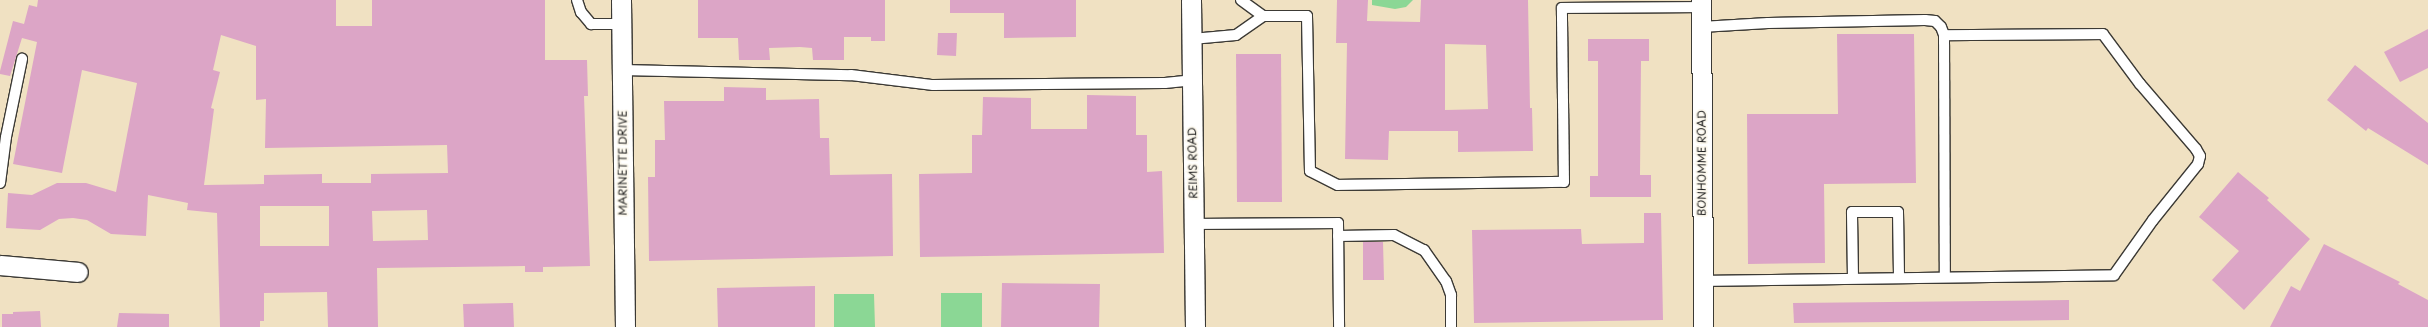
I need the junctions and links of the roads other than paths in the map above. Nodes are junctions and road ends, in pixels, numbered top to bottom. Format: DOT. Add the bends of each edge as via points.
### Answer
graph roads {
  1 [pos="577,0"];
  2 [pos="621,0"];
  3 [pos="1191,0"];
  4 [pos="1240,0"];
  5 [pos="1701,3"];
  6 [pos="1263,16"];
  7 [pos="621,24"];
  8 [pos="1701,27"];
  9 [pos="1944,35"];
  10 [pos="1192,39"];
  11 [pos="22,59"];
  12 [pos="622,70"];
  13 [pos="1192,80"];
  14 [pos="0,183"];
  15 [pos="1194,224"];
  16 [pos="1338,236"];
  17 [pos="0,265"];
  18 [pos="78,272"];
  19 [pos="1899,277"];
  20 [pos="1945,277"];
  21 [pos="1853,278"];
  22 [pos="1703,281"];
  23 [pos="624,327"];
  24 [pos="1195,327"];
  25 [pos="1340,327"];
  26 [pos="1451,327"];
  27 [pos="1702,327"];
  1 -- 7 [label="lane" via="583,16 591,24"];
  2 -- 7 [label="street, MARINETTE DRIVE"];
  3 -- 10 [label="street, REIMS ROAD"];
  4 -- 6 [label="lane"];
  5 -- 6 [label="lane" via="1562,8 1564,182 1338,185 1310,171 1308,16"];
  5 -- 8 [label="street, BONHOMME ROAD"];
  6 -- 10 [label="lane" via="1236,35"];
  7 -- 12 [label="street, MARINETTE DRIVE"];
  8 -- 9 [label="lane" via="1760,23 1925,20 1935,21"];
  8 -- 22 [label="street, BONHOMME ROAD"];
  9 -- 20 [label="lane"];
  9 -- 20 [label="lane" via="2103,34 2140,84 2200,156 2198,164 2153,220 2114,275"];
  10 -- 13 [label="street, REIMS ROAD"];
  11 -- 14 [label="lane" via="6,137"];
  12 -- 13 [label="lane" via="850,75 932,85 1164,83"];
  12 -- 23 [label="street, MARINETTE DRIVE"];
  13 -- 15 [label="street, REIMS ROAD"];
  15 -- 16 [label="lane" via="1338,223"];
  15 -- 24 [label="street, REIMS ROAD"];
  16 -- 25 [label="lane"];
  16 -- 26 [label="lane" via="1394,235 1424,250 1446,281 1451,295"];
  17 -- 18 [label="street"];
  19 -- 20 [label="lane"];
  19 -- 21 [label="lane"];
  19 -- 21 [label="lane" via="1898,212 1852,212"];
  21 -- 22 [label="lane"];
  22 -- 27 [label="street, BONHOMME ROAD"];
}
